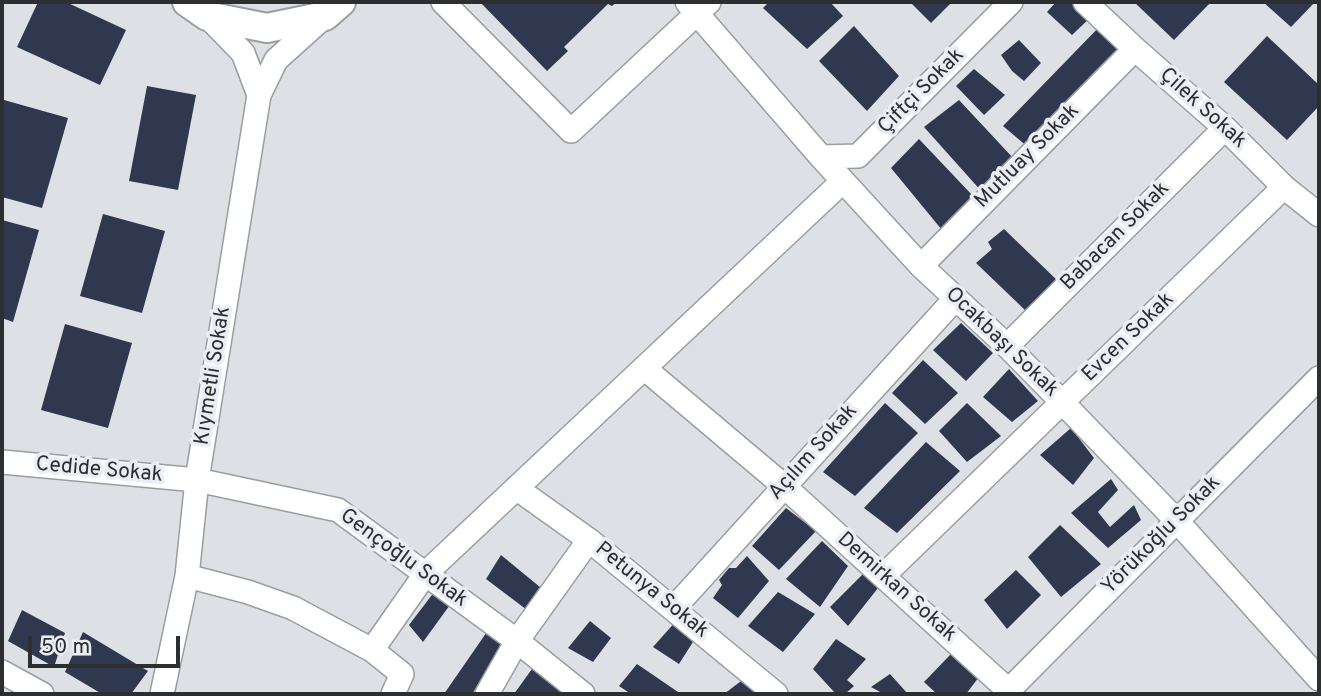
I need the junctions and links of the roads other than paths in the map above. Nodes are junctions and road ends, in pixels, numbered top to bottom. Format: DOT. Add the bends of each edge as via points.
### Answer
graph roads {
  1 [pos="443,2"];
  2 [pos="1012,2"];
  3 [pos="1085,2"];
  4 [pos="698,6"];
  5 [pos="197,9"];
  6 [pos="333,9"];
  7 [pos="1135,49"];
  8 [pos="259,95"];
  9 [pos="1225,128"];
  10 [pos="821,157"];
  11 [pos="843,181"];
  12 [pos="1284,187"];
  13 [pos="1319,215"];
  14 [pos="920,266"];
  15 [pos="955,299"];
  16 [pos="1007,346"];
  17 [pos="644,368"];
  18 [pos="1319,378"];
  19 [pos="1063,403"];
  20 [pos="2,462"];
  21 [pos="197,480"];
  22 [pos="783,486"];
  23 [pos="516,488"];
  24 [pos="1177,520"];
  25 [pos="589,540"];
  26 [pos="426,573"];
  27 [pos="187,576"];
  28 [pos="883,576"];
  29 [pos="673,609"];
  30 [pos="517,641"];
  31 [pos="372,650"];
  32 [pos="2,672"];
  33 [pos="1319,679"];
  34 [pos="1007,692"];
  35 [pos="43,694"];
  36 [pos="162,694"];
  37 [pos="393,694"];
  38 [pos="487,694"];
  39 [pos="583,694"];
  40 [pos="776,694"];
  1 -- 4 [label="street" via="571,131"];
  2 -- 10 [label="street, Çiftçi Sokak" via="858,156"];
  3 -- 7 [label="street, Çilek Sokak"];
  4 -- 10 [label="street, Ocakbaşı Sokak"];
  5 -- 6 [label="street" via="267,28"];
  5 -- 8 [label="street" via="243,53"];
  6 -- 8 [label="street, Kıymetli Sokak" via="276,60"];
  7 -- 9 [label="street, Çilek Sokak"];
  7 -- 14 [label="street, Mutluay Sokak"];
  8 -- 21 [label="street, Kıymetli Sokak"];
  9 -- 12 [label="street, Çilek Sokak"];
  9 -- 16 [label="street, Babacan Sokak"];
  10 -- 11 [label="street, Ocakbaşı Sokak"];
  11 -- 14 [label="street, Ocakbaşı Sokak"];
  11 -- 17 [label="street"];
  12 -- 13 [label="street, Çilek Sokak"];
  12 -- 19 [label="street, Evcen Sokak"];
  14 -- 15 [label="street, Ocakbaşı Sokak"];
  15 -- 16 [label="street, Ocakbaşı Sokak"];
  15 -- 22 [label="street, Açılım Sokak"];
  16 -- 19 [label="street, Ocakbaşı Sokak"];
  17 -- 22 [label="street, Demirkan Sokak"];
  17 -- 23 [label="street"];
  18 -- 24 [label="street, Yörükoğlu Sokak"];
  19 -- 24 [label="street, Ocakbaşı Sokak"];
  19 -- 28 [label="street, Evcen Sokak"];
  20 -- 21 [label="street, Cedide Sokak"];
  21 -- 26 [label="street, Gençoğlu Sokak" via="338,510"];
  21 -- 27 [label="street, Kıymetli Sokak"];
  22 -- 28 [label="street, Demirkan Sokak"];
  22 -- 29 [label="street, Açılım Sokak"];
  23 -- 25 [label="street"];
  23 -- 26 [label="street"];
  24 -- 33 [label="street, Ocakbaşı Sokak"];
  24 -- 34 [label="street, Yörükoğlu Sokak"];
  25 -- 29 [label="street, Petunya Sokak"];
  25 -- 30 [label="street, Petunya Sokak"];
  26 -- 30 [label="street, Gençoğlu Sokak"];
  26 -- 31 [label="street"];
  27 -- 31 [label="street" via="293,608"];
  27 -- 36 [label="street, Kıymetli Sokak"];
  28 -- 34 [label="street, Demirkan Sokak"];
  29 -- 40 [label="street, Petunya Sokak"];
  30 -- 38 [label="street, Petunya Sokak"];
  30 -- 39 [label="street, Gençoğlu Sokak"];
  31 -- 37 [label="street" via="401,674"];
  32 -- 35 [label="street"];
}
